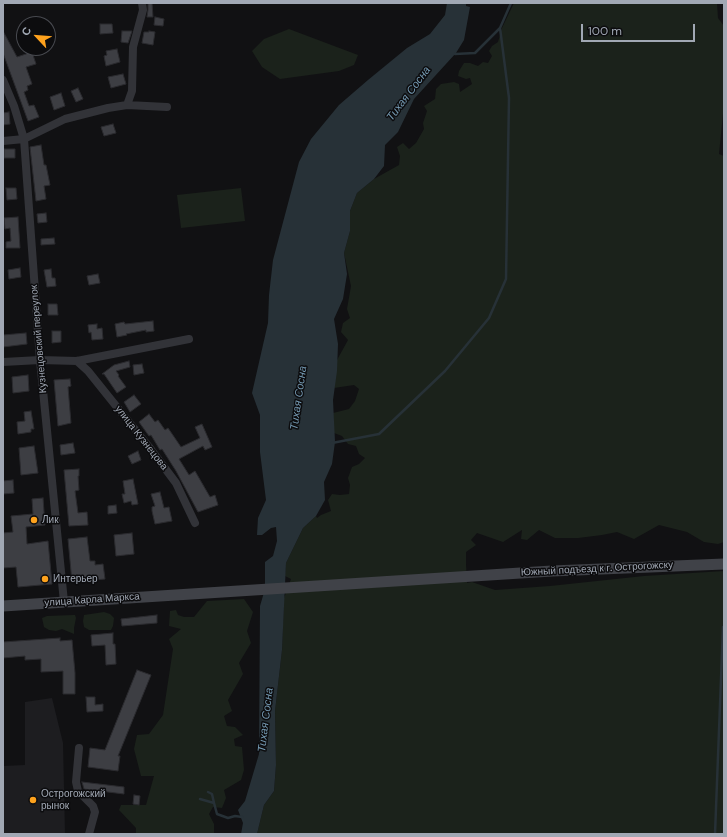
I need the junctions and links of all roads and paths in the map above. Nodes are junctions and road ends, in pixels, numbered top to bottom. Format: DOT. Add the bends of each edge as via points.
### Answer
graph roads {
  1 [pos="142,3"];
  2 [pos="3,80"];
  3 [pos="127,105"];
  4 [pos="167,107"];
  5 [pos="24,139"];
  6 [pos="3,141"];
  7 [pos="189,339"];
  8 [pos="40,360"];
  9 [pos="77,361"];
  10 [pos="3,362"];
  11 [pos="195,523"];
  12 [pos="724,564"];
  13 [pos="181,594"];
  14 [pos="64,602"];
  15 [pos="3,606"];
  16 [pos="79,748"];
  17 [pos="89,834"];
  1 -- 3 [label="street" via="143,10 133,47 132,91"];
  2 -- 5 [label="street, Кузнецовский переулок"];
  3 -- 4 [label="street"];
  3 -- 5 [label="street" via="65,118"];
  5 -- 6 [label="street"];
  5 -- 8 [label="street, Кузнецовский переулок"];
  7 -- 9 [label="street"];
  8 -- 9 [label="street"];
  8 -- 10 [label="street"];
  8 -- 14 [label="street, Кузнецовский переулок"];
  9 -- 11 [label="street, улица Кузнецова" via="88,371 176,484"];
  12 -- 13 [label="main road, Южный подъезд к г. Острогожску" via="601,568"];
  13 -- 14 [label="main road, улица Карла Маркса"];
  14 -- 15 [label="main road, улица Карла Маркса"];
  16 -- 17 [label="street" via="76,782 78,791 90,802 95,812"];
}
